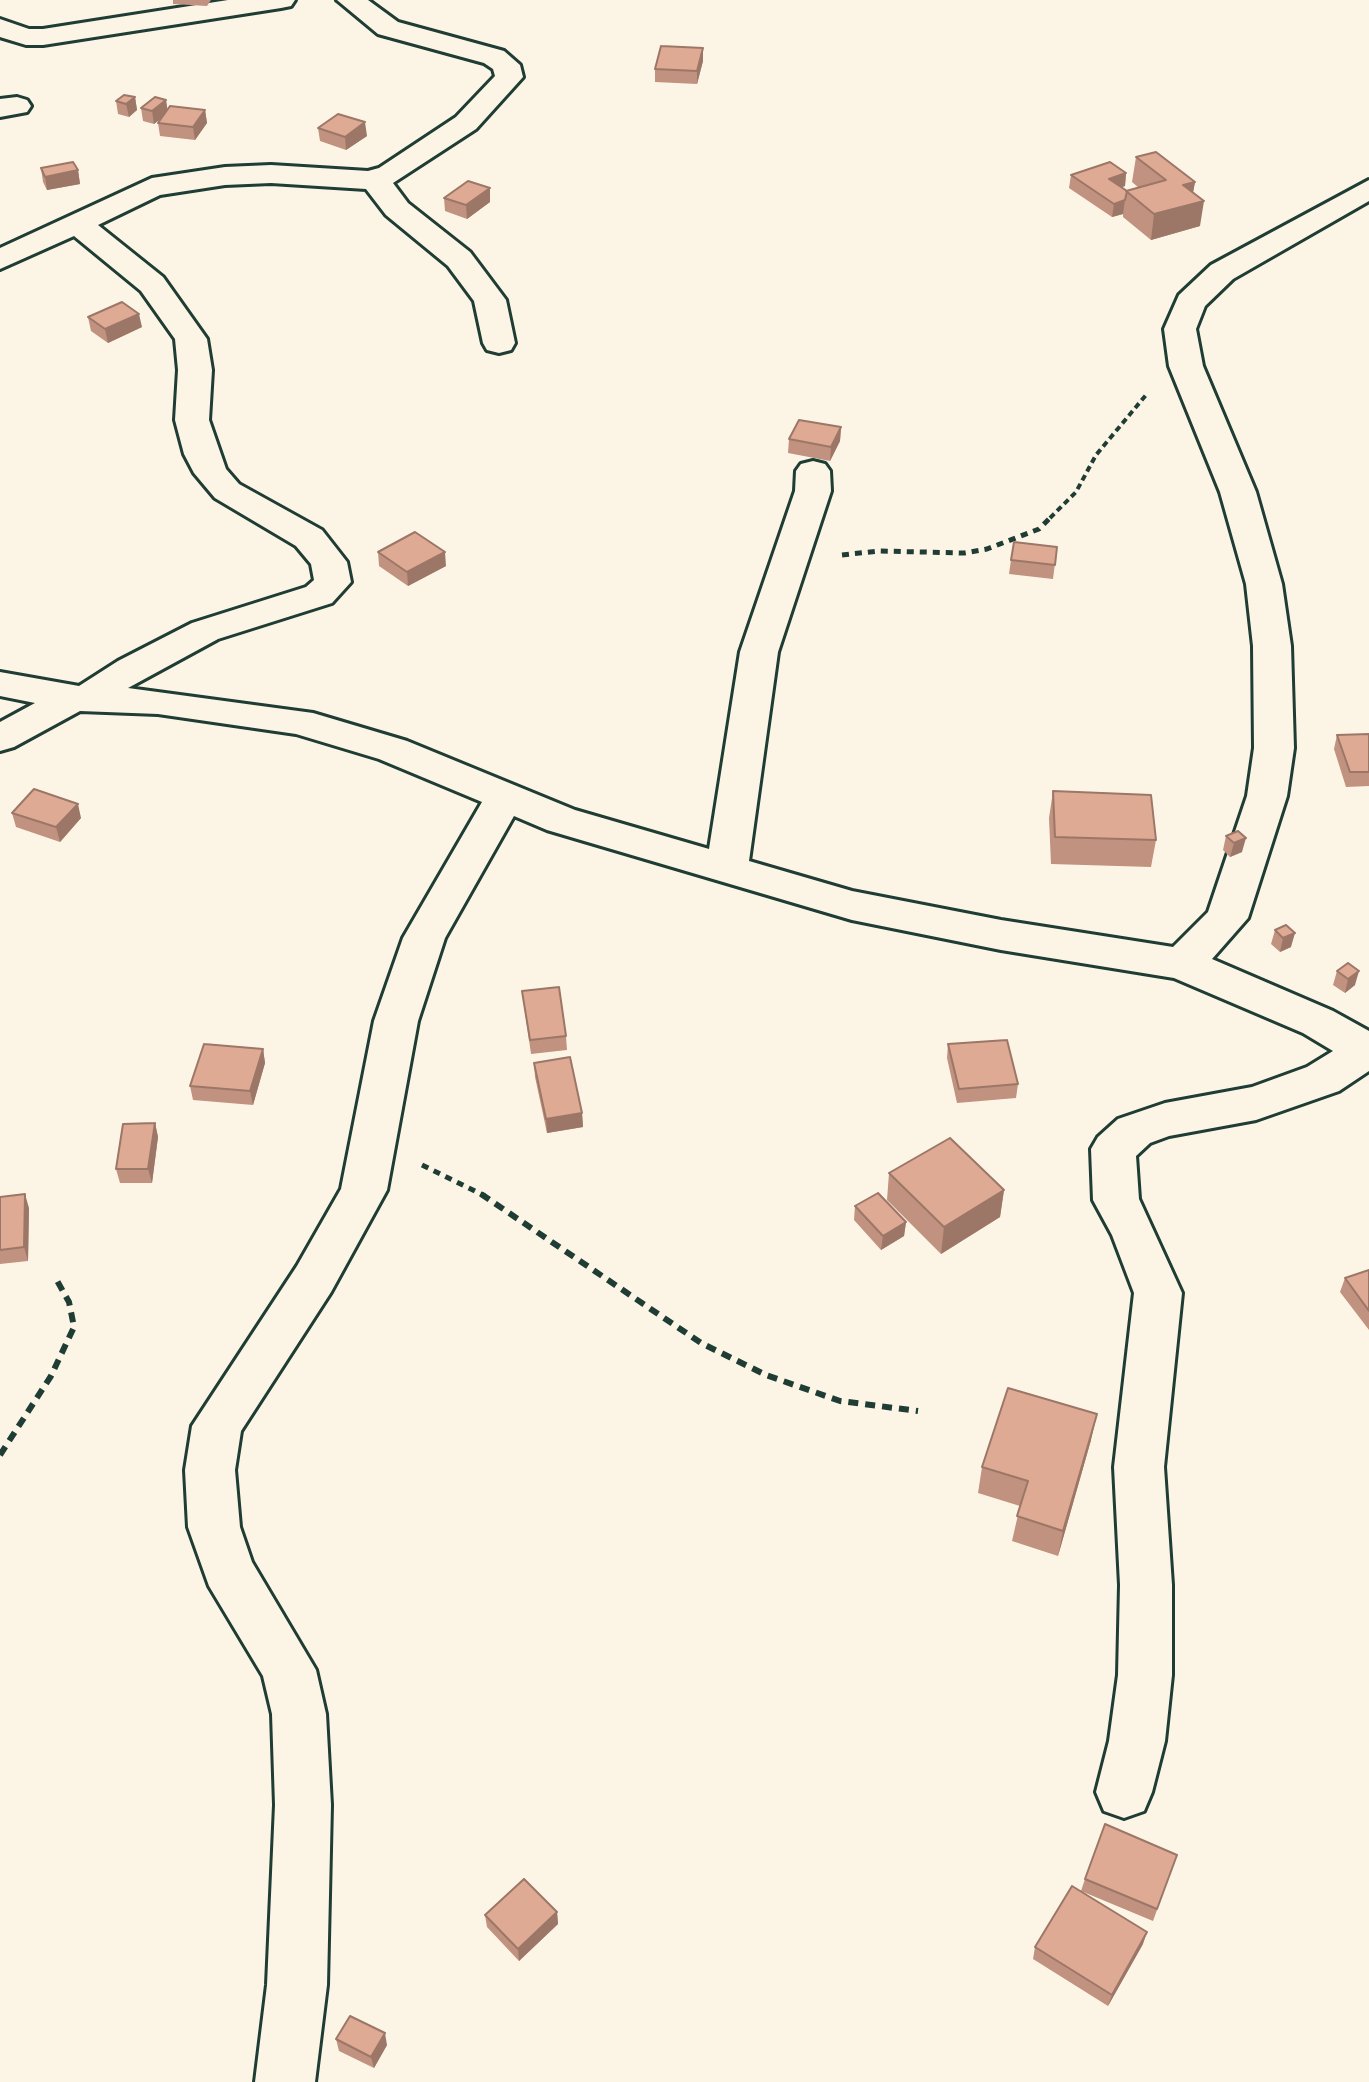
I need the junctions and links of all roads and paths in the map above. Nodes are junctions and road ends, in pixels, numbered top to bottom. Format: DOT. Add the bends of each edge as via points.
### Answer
graph roads {
  1 [pos="281,0"];
  2 [pos="351,0"];
  3 [pos="0,27"];
  4 [pos="375,180"];
  5 [pos="1369,189"];
  6 [pos="77,223"];
  7 [pos="0,260"];
  8 [pos="499,343"];
  9 [pos="1186,366"];
  10 [pos="813,471"];
  11 [pos="790,562"];
  12 [pos="0,684"];
  13 [pos="80,698"];
  14 [pos="0,738"];
  15 [pos="505,797"];
  16 [pos="727,869"];
  17 [pos="1182,964"];
  18 [pos="1368,1052"];
  19 [pos="374,1141"];
  20 [pos="55,1277"];
  21 [pos="918,1411"];
  22 [pos="0,1455"];
  23 [pos="1124,1792"];
  24 [pos="285,2082"];
  1 -- 3 [label="street" via="43,37"];
  2 -- 4 [label="street" via="388,28 494,57 510,71 466,123"];
  4 -- 6 [label="street" via="262,174 185,181 152,187"];
  4 -- 8 [label="street" via="397,209 466,269 490,300"];
  5 -- 9 [label="street" via="1222,272 1190,302 1180,329"];
  6 -- 7 [label="street"];
  6 -- 13 [label="street" via="152,284 191,339 192,420 211,473 227,491 309,538 329,562 333,582 319,595 205,631"];
  9 -- 11 [label="path" via="1139,400 1096,455 1076,492 1039,529 964,553 879,551"];
  9 -- 17 [label="street" via="1238,492 1264,584 1272,646 1274,748 1267,796 1227,918"];
  10 -- 11 [label="street" via="813,491"];
  11 -- 16 [label="street" via="759,652"];
  12 -- 13 [label="street"];
  13 -- 14 [label="street"];
  13 -- 15 [label="street" via="238,711 299,722 393,750"];
  15 -- 16 [label="street" via="561,820"];
  15 -- 19 [label="street" via="424,938 396,1021"];
  16 -- 17 [label="street" via="867,908"];
  17 -- 18 [label="street" via="1318,1022"];
  18 -- 23 [label="street" via="1323,1079 1256,1103 1134,1131 1114,1149 1116,1200 1158,1293 1139,1467 1145,1675"];
  19 -- 21 [label="path" via="488,1197 701,1343 766,1375 840,1401"];
  19 -- 24 [label="street" via="364,1190 314,1279 217,1426 210,1470 214,1527 228,1570 289,1670 299,1714 303,1805 298,1953"];
  20 -- 22 [label="path" via="69,1302 74,1327 51,1376"];
}
